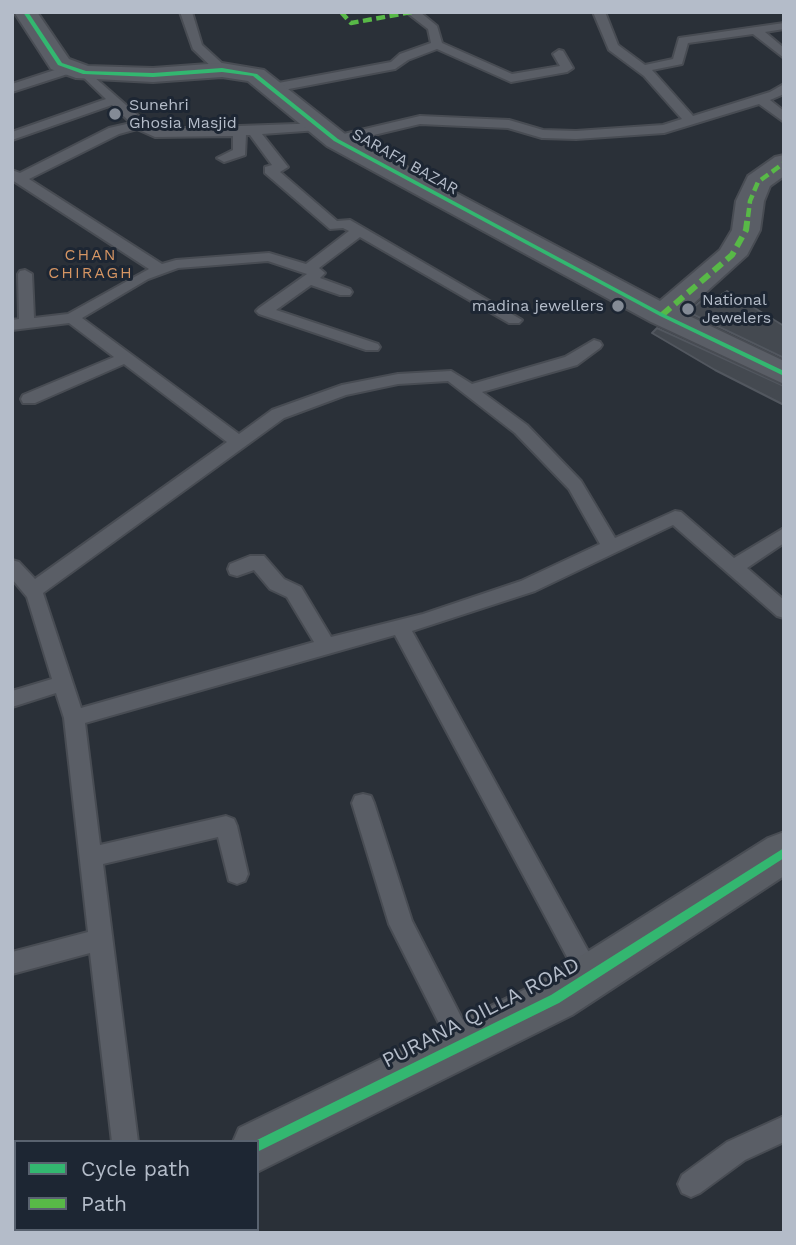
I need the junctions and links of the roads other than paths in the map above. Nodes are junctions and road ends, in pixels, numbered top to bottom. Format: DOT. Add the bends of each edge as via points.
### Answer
graph roads {
  1 [pos="25,12"];
  2 [pos="186,12"];
  3 [pos="412,12"];
  4 [pos="600,12"];
  5 [pos="784,26"];
  6 [pos="755,30"];
  7 [pos="437,45"];
  8 [pos="559,54"];
  9 [pos="784,54"];
  10 [pos="643,69"];
  11 [pos="222,70"];
  12 [pos="79,71"];
  13 [pos="12,88"];
  14 [pos="273,88"];
  15 [pos="784,88"];
  16 [pos="761,99"];
  17 [pos="115,100"];
  18 [pos="784,118"];
  19 [pos="691,121"];
  20 [pos="141,124"];
  21 [pos="247,131"];
  22 [pos="328,133"];
  23 [pos="12,136"];
  24 [pos="224,158"];
  25 [pos="784,163"];
  26 [pos="15,177"];
  27 [pos="359,231"];
  28 [pos="161,270"];
  29 [pos="25,274"];
  30 [pos="308,274"];
  31 [pos="345,292"];
  32 [pos="663,315"];
  33 [pos="72,318"];
  34 [pos="514,320"];
  35 [pos="20,324"];
  36 [pos="594,345"];
  37 [pos="372,347"];
  38 [pos="127,357"];
  39 [pos="784,374"];
  40 [pos="470,390"];
  41 [pos="29,399"];
  42 [pos="237,441"];
  43 [pos="784,534"];
  44 [pos="611,547"];
  45 [pos="12,567"];
  46 [pos="733,568"];
  47 [pos="237,569"];
  48 [pos="33,590"];
  49 [pos="784,611"];
  50 [pos="400,626"];
  51 [pos="326,646"];
  52 [pos="64,682"];
  53 [pos="12,699"];
  54 [pos="74,718"];
  55 [pos="363,803"];
  56 [pos="784,852"];
  57 [pos="92,857"];
  58 [pos="237,874"];
  59 [pos="102,939"];
  60 [pos="12,963"];
  61 [pos="590,976"];
  62 [pos="463,1044"];
  63 [pos="784,1129"];
  64 [pos="125,1140"];
  65 [pos="259,1145"];
  66 [pos="691,1184"];
  1 -- 12 [label="street" via="60,64"];
  2 -- 11 [label="lane" via="197,46"];
  3 -- 7 [label="lane" via="433,27"];
  4 -- 10 [label="lane" via="613,47"];
  5 -- 6 [label="lane"];
  6 -- 9 [label="lane"];
  6 -- 10 [label="lane" via="683,40 678,61"];
  7 -- 8 [label="lane" via="511,78 567,68"];
  7 -- 14 [label="lane" via="394,65"];
  10 -- 19 [label="lane"];
  11 -- 12 [label="street, SARAFA BAZAR" via="153,75"];
  11 -- 14 [label="street, SARAFA BAZAR" via="255,75"];
  12 -- 13 [label="lane"];
  12 -- 17 [label="lane"];
  14 -- 22 [label="street, SARAFA BAZAR"];
  15 -- 16 [label="lane"];
  16 -- 18 [label="lane"];
  16 -- 19 [label="lane"];
  17 -- 20 [label="lane"];
  17 -- 23 [label="lane"];
  19 -- 22 [label="lane" via="664,130 576,135 542,134 509,124 420,120"];
  20 -- 21 [label="lane" via="146,130 164,134"];
  20 -- 26 [label="lane" via="114,131"];
  21 -- 22 [label="lane"];
  21 -- 24 [label="lane" via="240,152"];
  21 -- 27 [label="lane" via="281,167 270,170 315,211 335,226 345,223"];
  22 -- 32 [label="street, SARAFA BAZAR"];
  25 -- 32 [label="street" via="758,182 746,230 732,256"];
  26 -- 28 [label="lane"];
  27 -- 30 [label="lane"];
  27 -- 34 [label="lane"];
  28 -- 30 [label="lane" via="176,264 269,257"];
  28 -- 33 [label="lane"];
  29 -- 35 [label="lane"];
  30 -- 31 [label="lane"];
  30 -- 37 [label="lane" via="264,311"];
  32 -- 39 [label="street, SARAFA BAZAR"];
  33 -- 35 [label="lane"];
  33 -- 38 [label="lane"];
  36 -- 40 [label="lane" via="571,361"];
  38 -- 41 [label="lane"];
  38 -- 42 [label="lane"];
  40 -- 42 [label="lane" via="451,376 398,379 342,390 278,414"];
  40 -- 44 [label="lane" via="521,429 575,485"];
  42 -- 48 [label="lane"];
  43 -- 46 [label="lane"];
  44 -- 46 [label="lane" via="675,517"];
  44 -- 50 [label="lane" via="528,586"];
  45 -- 48 [label="lane"];
  46 -- 49 [label="lane"];
  47 -- 51 [label="lane" via="257,561 277,584 294,592"];
  48 -- 52 [label="lane"];
  50 -- 51 [label="lane"];
  50 -- 61 [label="lane"];
  51 -- 54 [label="lane"];
  52 -- 53 [label="lane"];
  52 -- 54 [label="lane"];
  54 -- 57 [label="lane"];
  55 -- 62 [label="lane" via="401,924"];
  56 -- 61 [label="street, PURANA QILLA ROAD"];
  57 -- 58 [label="lane" via="226,827"];
  57 -- 59 [label="lane"];
  59 -- 60 [label="lane"];
  59 -- 64 [label="lane"];
  61 -- 62 [label="street, PURANA QILLA ROAD" via="555,999"];
  62 -- 65 [label="street, PURANA QILLA ROAD"];
  63 -- 66 [label="lane" via="736,1151"];
}
